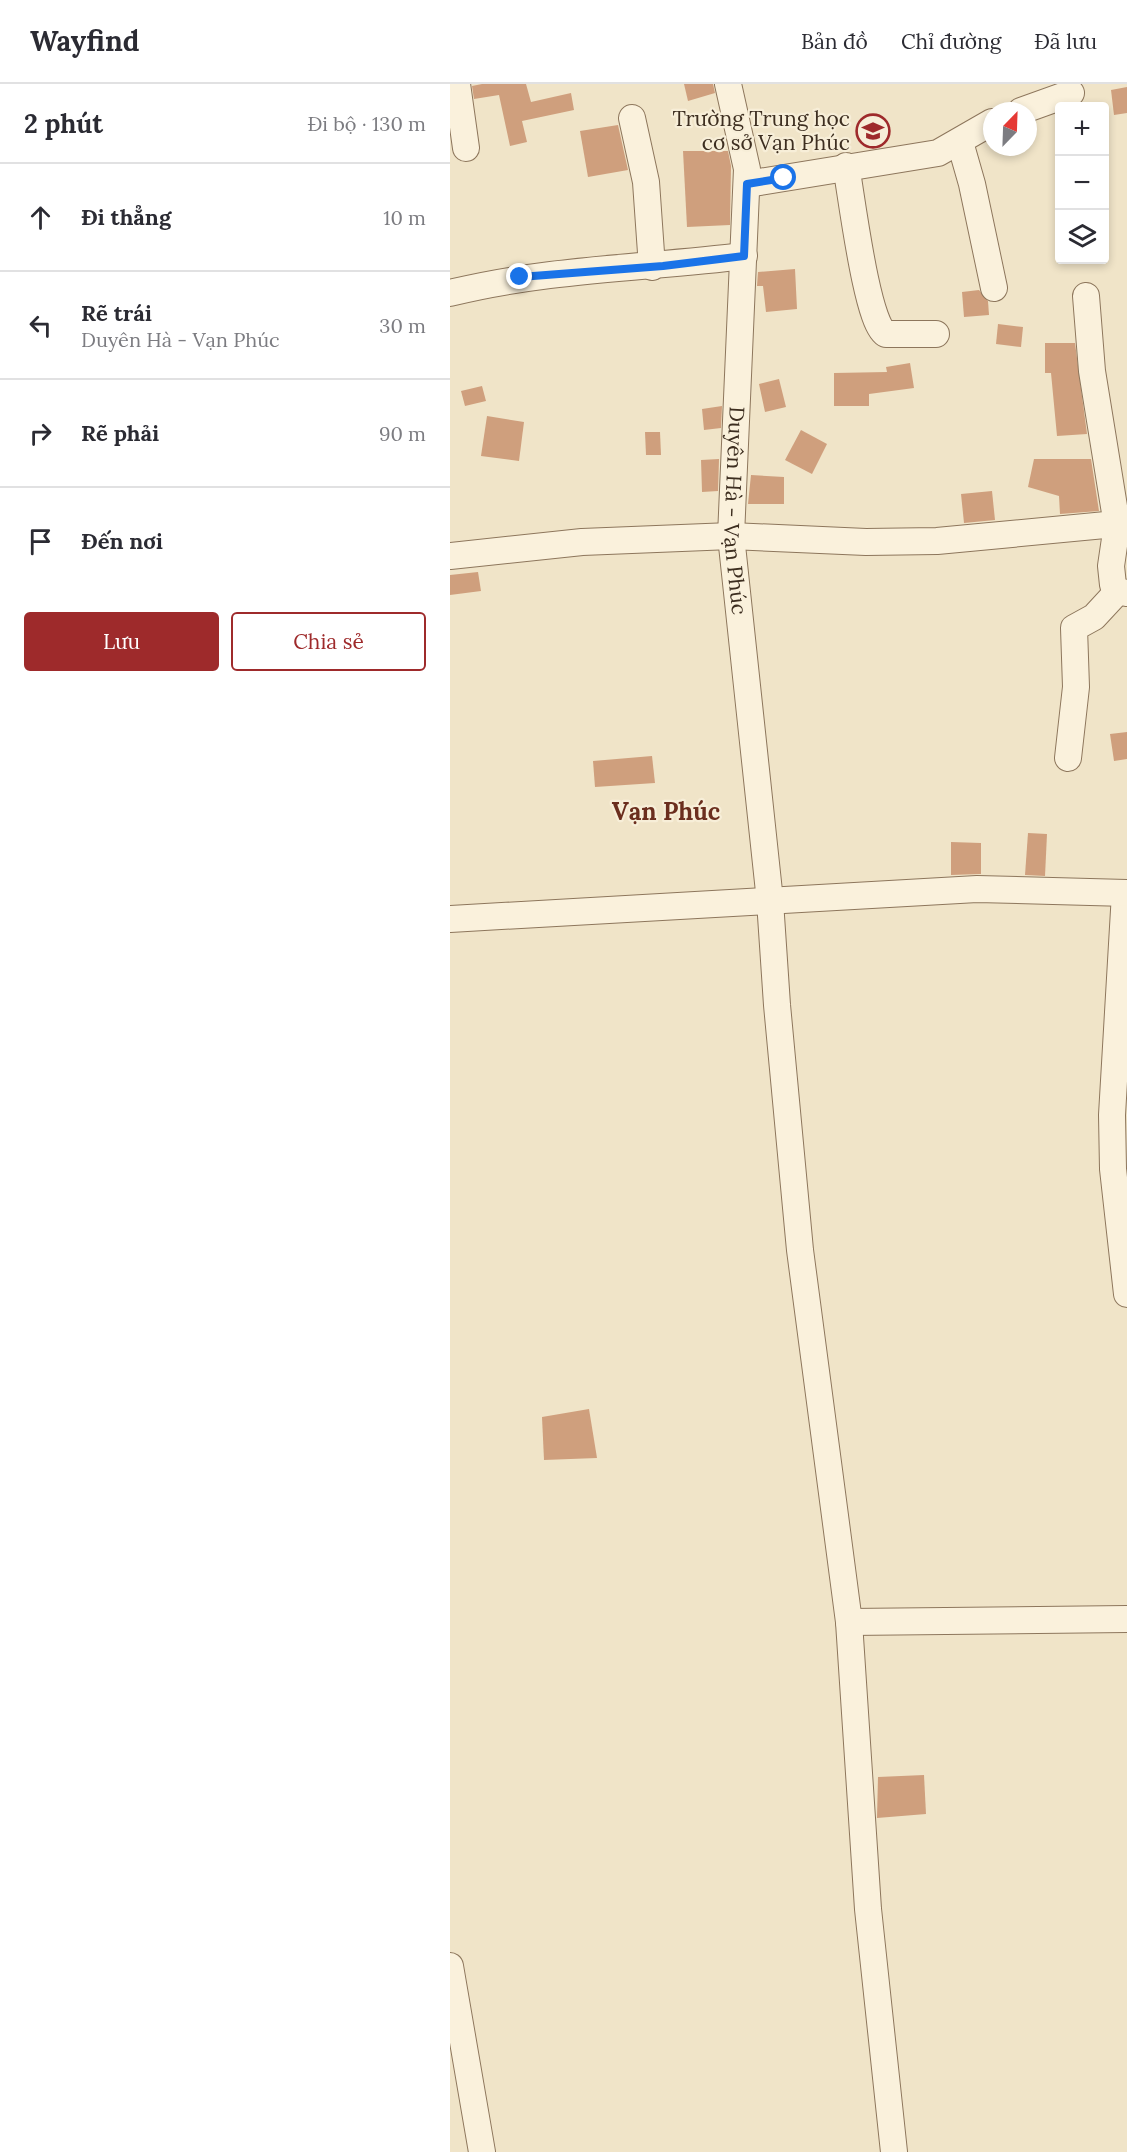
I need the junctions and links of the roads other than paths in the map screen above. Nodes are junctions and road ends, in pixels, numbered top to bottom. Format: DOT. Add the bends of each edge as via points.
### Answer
graph roads {
  1 [pos="457,84"];
  2 [pos="728,84"];
  3 [pos="1071,93"];
  4 [pos="1037,105"];
  5 [pos="632,118"];
  6 [pos="983,128"];
  7 [pos="960,142"];
  8 [pos="466,148"];
  9 [pos="846,166"];
  10 [pos="747,184"];
  11 [pos="744,256"];
  12 [pos="652,267"];
  13 [pos="994,288"];
  14 [pos="450,292"];
  15 [pos="1086,296"];
  16 [pos="936,334"];
  17 [pos="1122,524"];
  18 [pos="731,536"];
  19 [pos="450,556"];
  20 [pos="1123,592"];
  21 [pos="1068,758"];
  22 [pos="1126,893"];
  23 [pos="770,901"];
  24 [pos="450,919"];
  25 [pos="1120,1168"];
  26 [pos="1127,1294"];
  27 [pos="1127,1619"];
  28 [pos="849,1622"];
  29 [pos="450,1966"];
  30 [pos="482,2152"];
  31 [pos="894,2152"];
  1 -- 8 [label="street"];
  2 -- 10 [label="street, Duyên Hà - Vạn Phúc"];
  3 -- 4 [label="street"];
  5 -- 12 [label="street" via="646,182"];
  6 -- 7 [label="street"];
  7 -- 9 [label="street" via="938,153"];
  7 -- 13 [label="street"];
  9 -- 10 [label="street"];
  9 -- 16 [label="street" via="867,291 878,327 886,334"];
  10 -- 11 [label="street, Duyên Hà - Vạn Phúc"];
  11 -- 12 [label="street"];
  11 -- 18 [label="street, Duyên Hà - Vạn Phúc"];
  12 -- 14 [label="street" via="520,277"];
  15 -- 17 [label="street" via="1092,371"];
  17 -- 18 [label="street" via="937,541"];
  17 -- 20 [label="street" via="1111,566 1113,585"];
  18 -- 19 [label="street" via="582,542"];
  18 -- 23 [label="street, Duyên Hà - Vạn Phúc"];
  20 -- 21 [label="street" via="1074,628 1076,687"];
  22 -- 23 [label="street" via="977,889"];
  22 -- 25 [label="street" via="1112,1115"];
  23 -- 24 [label="street"];
  23 -- 28 [label="street, Duyên Hà - Vạn Phúc" via="800,1250"];
  25 -- 26 [label="street"];
  27 -- 28 [label="street"];
  28 -- 31 [label="street, Duyên Hà - Vạn Phúc" via="868,1909"];
  29 -- 30 [label="street"];
}
